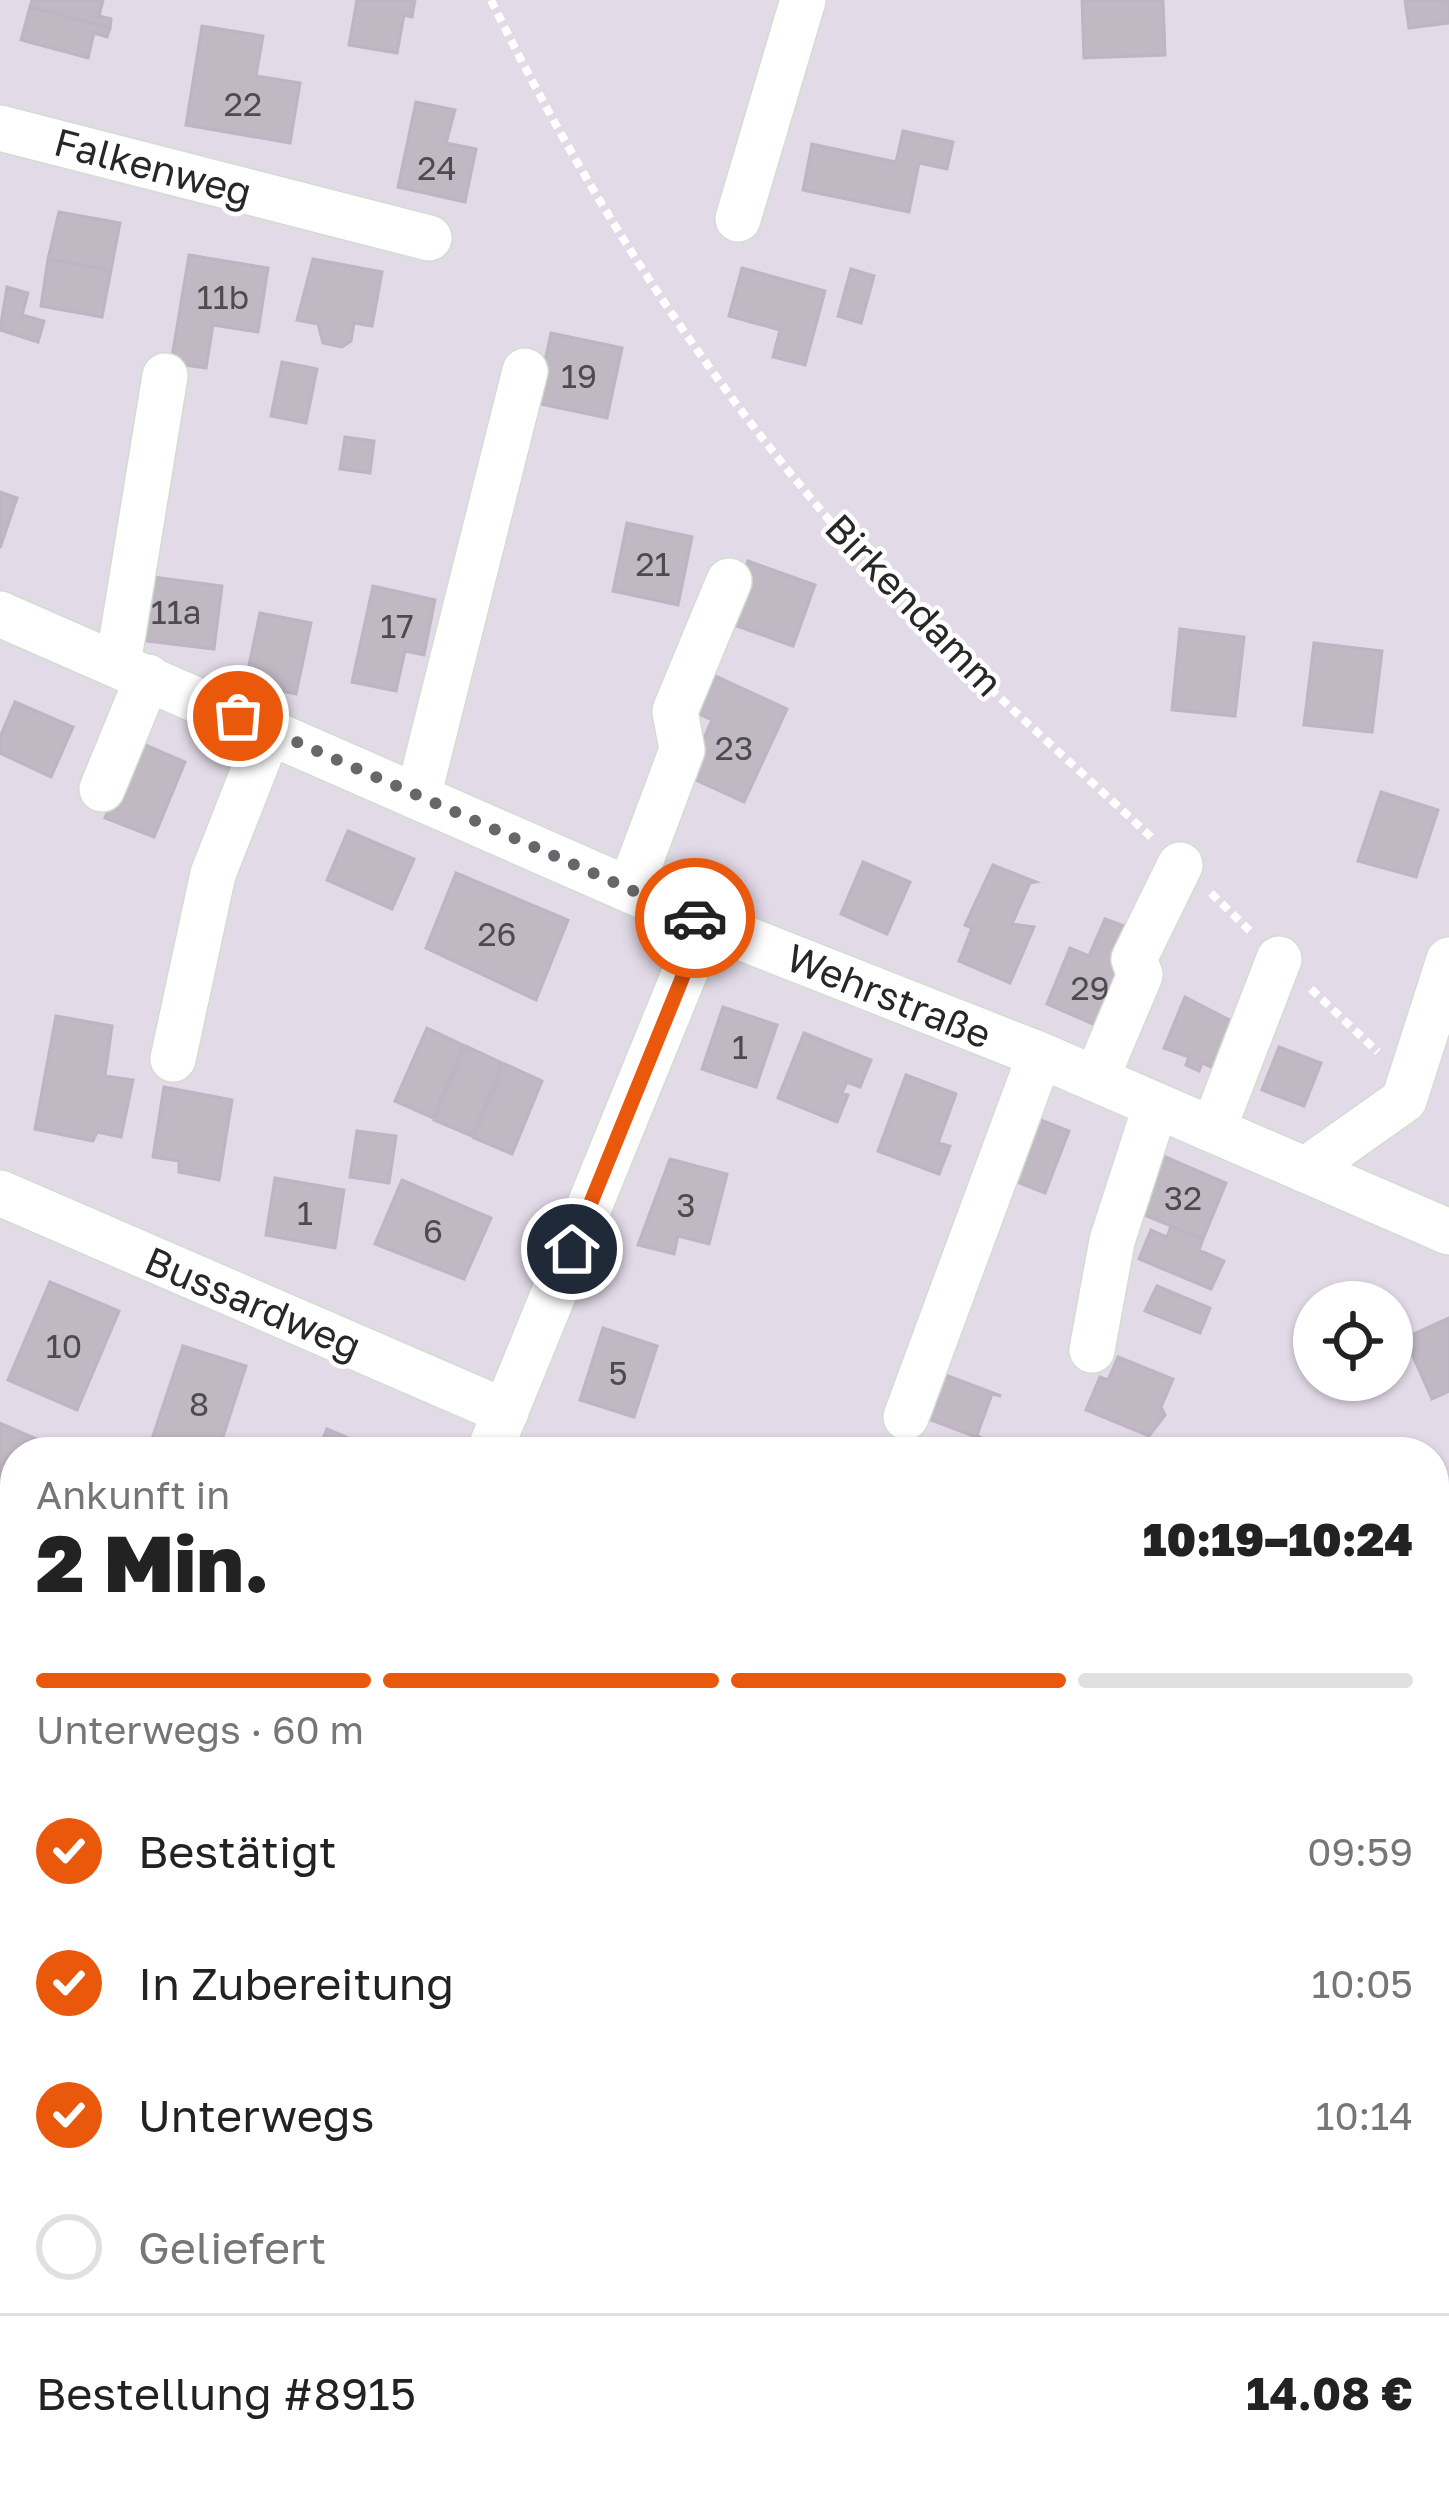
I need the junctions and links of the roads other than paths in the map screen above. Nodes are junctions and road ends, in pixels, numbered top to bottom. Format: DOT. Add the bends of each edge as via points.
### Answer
graph roads {
  1 [pos="803,0"];
  2 [pos="0,128"];
  3 [pos="738,219"];
  4 [pos="429,238"];
  5 [pos="525,371"];
  6 [pos="165,376"];
  7 [pos="729,581"];
  8 [pos="0,614"];
  9 [pos="133,670"];
  10 [pos="270,729"];
  11 [pos="102,789"];
  12 [pos="419,793"];
  13 [pos="1180,865"];
  14 [pos="630,889"];
  15 [pos="705,922"];
  16 [pos="1279,959"];
  17 [pos="1449,960"];
  18 [pos="1040,1055"];
  19 [pos="173,1059"];
  20 [pos="1096,1079"];
  21 [pos="1156,1105"];
  22 [pos="1214,1130"];
  23 [pos="1305,1170"];
  24 [pos="0,1193"];
  25 [pos="1449,1232"];
  26 [pos="1092,1350"];
  27 [pos="906,1418"];
  28 [pos="497,1432"];
  1 -- 3 [label="street"];
  2 -- 4 [label="street, Falkenweg"];
  5 -- 12 [label="street"];
  6 -- 9 [label="street"];
  7 -- 14 [label="street" via="675,711 682,750"];
  8 -- 9 [label="street, Wehrstraße"];
  9 -- 10 [label="street, Wehrstraße"];
  9 -- 11 [label="street"];
  10 -- 12 [label="street, Wehrstraße"];
  10 -- 19 [label="street" via="213,874"];
  12 -- 14 [label="street, Wehrstraße"];
  13 -- 20 [label="street" via="1134,959 1140,975"];
  14 -- 15 [label="street, Wehrstraße"];
  15 -- 18 [label="street, Wehrstraße"];
  15 -- 28 [label="street"];
  16 -- 22 [label="street"];
  17 -- 23 [label="street" via="1404,1100"];
  18 -- 20 [label="street, Wehrstraße"];
  18 -- 27 [label="street"];
  20 -- 21 [label="street, Wehrstraße"];
  21 -- 22 [label="street, Wehrstraße"];
  21 -- 26 [label="street" via="1112,1241"];
  22 -- 23 [label="street, Wehrstraße"];
  23 -- 25 [label="street, Wehrstraße"];
  24 -- 28 [label="street, Bussardweg"];
}
